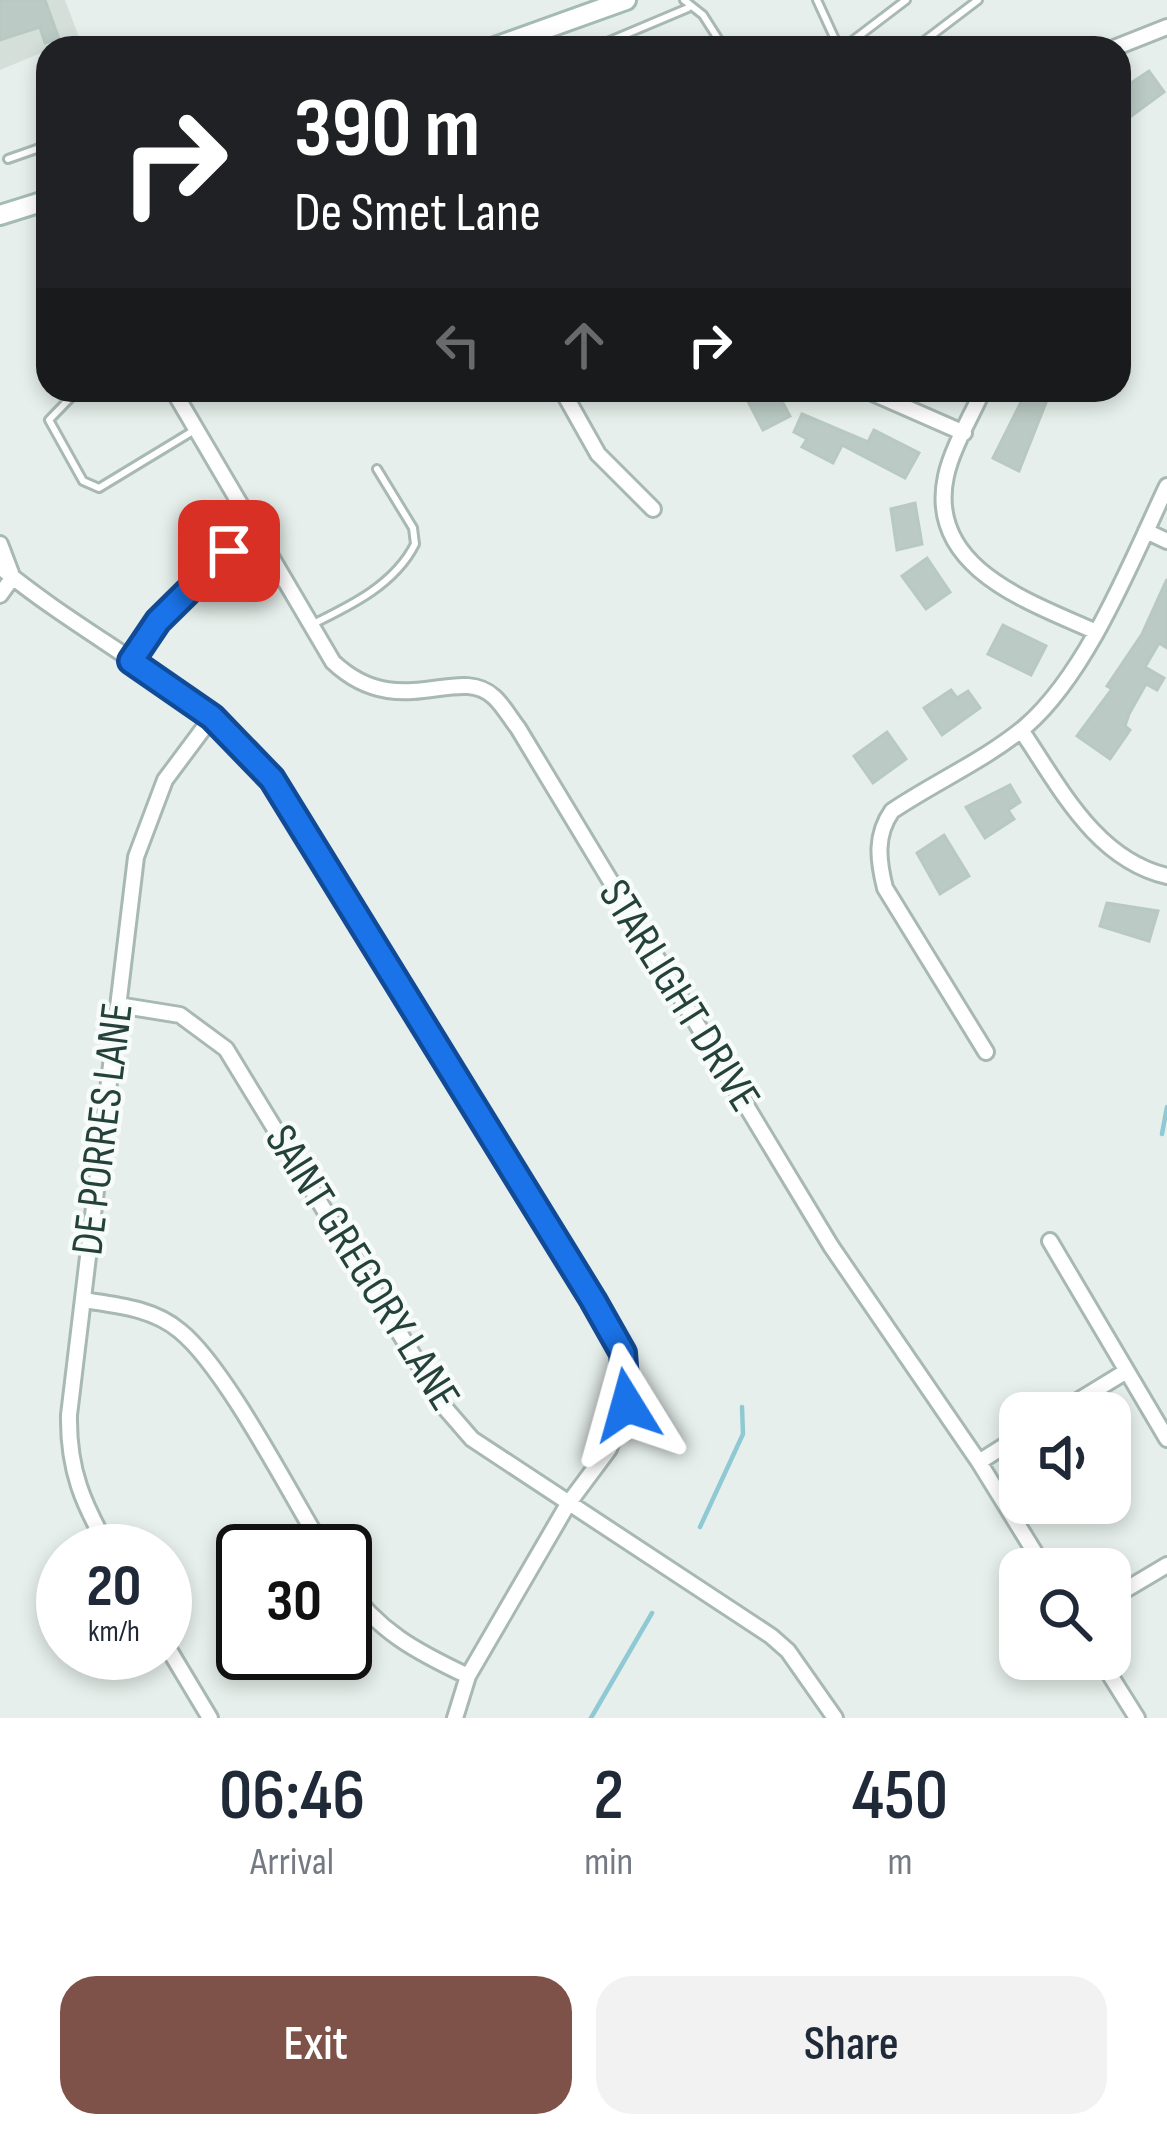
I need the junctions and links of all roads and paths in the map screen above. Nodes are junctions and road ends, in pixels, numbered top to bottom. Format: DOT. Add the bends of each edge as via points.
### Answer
graph roads {
  1 [pos="626,0"];
  2 [pos="830,0"];
  3 [pos="906,0"];
  4 [pos="978,0"];
  5 [pos="686,4"];
  6 [pos="819,4"];
  7 [pos="1167,27"];
  8 [pos="526,36"];
  9 [pos="618,36"];
  10 [pos="717,36"];
  11 [pos="835,36"];
  12 [pos="857,36"];
  13 [pos="931,36"];
  14 [pos="1131,41"];
  15 [pos="36,149"];
  16 [pos="8,159"];
  17 [pos="36,204"];
  18 [pos="0,215"];
  19 [pos="66,402"];
  20 [pos="180,402"];
  21 [pos="569,402"];
  22 [pos="893,402"];
  23 [pos="978,402"];
  24 [pos="196,429"];
  25 [pos="964,434"];
  26 [pos="377,469"];
  27 [pos="1167,486"];
  28 [pos="653,509"];
  29 [pos="257,529"];
  30 [pos="1146,531"];
  31 [pos="1167,542"];
  32 [pos="0,544"];
  33 [pos="6,572"];
  34 [pos="0,595"];
  35 [pos="310,626"];
  36 [pos="1094,631"];
  37 [pos="131,661"];
  38 [pos="212,717"];
  39 [pos="1022,730"];
  40 [pos="1167,876"];
  41 [pos="118,1005"];
  42 [pos="986,1052"];
  43 [pos="1050,1241"];
  44 [pos="83,1300"];
  45 [pos="1125,1372"];
  46 [pos="1092,1392"];
  47 [pos="1167,1438"];
  48 [pos="999,1449"];
  49 [pos="979,1462"];
  50 [pos="568,1504"];
  51 [pos="95,1524"];
  52 [pos="308,1524"];
  53 [pos="1032,1548"];
  54 [pos="1167,1565"];
  55 [pos="1131,1586"];
  56 [pos="372,1617"];
  57 [pos="467,1676"];
  58 [pos="187,1680"];
  59 [pos="1113,1680"];
  60 [pos="210,1718"];
  61 [pos="454,1718"];
  62 [pos="835,1718"];
  63 [pos="1137,1718"];
  1 -- 8 [label="main road"];
  2 -- 6 [label="lane"];
  3 -- 12 [label="lane"];
  4 -- 13 [label="lane"];
  5 -- 9 [label="lane"];
  5 -- 10 [label="lane"];
  6 -- 11 [label="lane"];
  7 -- 14 [label="street"];
  15 -- 16 [label="lane"];
  17 -- 18 [label="main road"];
  19 -- 24 [label="lane" via="49,420 82,481 99,488"];
  20 -- 24 [label="street, STARLIGHT DRIVE"];
  21 -- 28 [label="street" via="598,454"];
  22 -- 25 [label="street"];
  23 -- 25 [label="street"];
  24 -- 29 [label="street, STARLIGHT DRIVE"];
  25 -- 36 [label="street" via="944,501 964,554 997,585"];
  26 -- 35 [label="lane" via="415,544 396,571"];
  27 -- 30 [label="street"];
  29 -- 35 [label="street, STARLIGHT DRIVE"];
  29 -- 37 [label="street" via="190,585"];
  30 -- 31 [label="street"];
  30 -- 36 [label="street"];
  32 -- 33 [label="street"];
  33 -- 34 [label="street"];
  33 -- 37 [label="street"];
  35 -- 49 [label="street, STARLIGHT DRIVE" via="333,662 368,689 466,686 493,695 831,1246"];
  36 -- 39 [label="street" via="1064,683"];
  37 -- 38 [label="street"];
  38 -- 41 [label="street, DE PORRES LANE" via="147,819"];
  38 -- 50 [label="street" via="272,779 623,1353 627,1405 609,1449"];
  39 -- 40 [label="street" via="1108,849"];
  39 -- 42 [label="street" via="892,811 880,839 885,888"];
  41 -- 44 [label="street, DE PORRES LANE"];
  41 -- 50 [label="street, SAINT GREGORY LANE" via="180,1015 226,1049 446,1409 472,1439"];
  43 -- 45 [label="street"];
  44 -- 51 [label="street, DE PORRES LANE" via="68,1454"];
  44 -- 52 [label="street" via="148,1313 182,1332"];
  45 -- 46 [label="street"];
  45 -- 47 [label="street"];
  48 -- 49 [label="street"];
  49 -- 53 [label="street, STARLIGHT DRIVE"];
  50 -- 57 [label="street"];
  50 -- 62 [label="street, SAINT GREGORY LANE" via="763,1629"];
  54 -- 55 [label="street"];
  56 -- 57 [label="street" via="404,1646"];
  57 -- 61 [label="street"];
  58 -- 60 [label="street"];
  59 -- 63 [label="street"];
}
